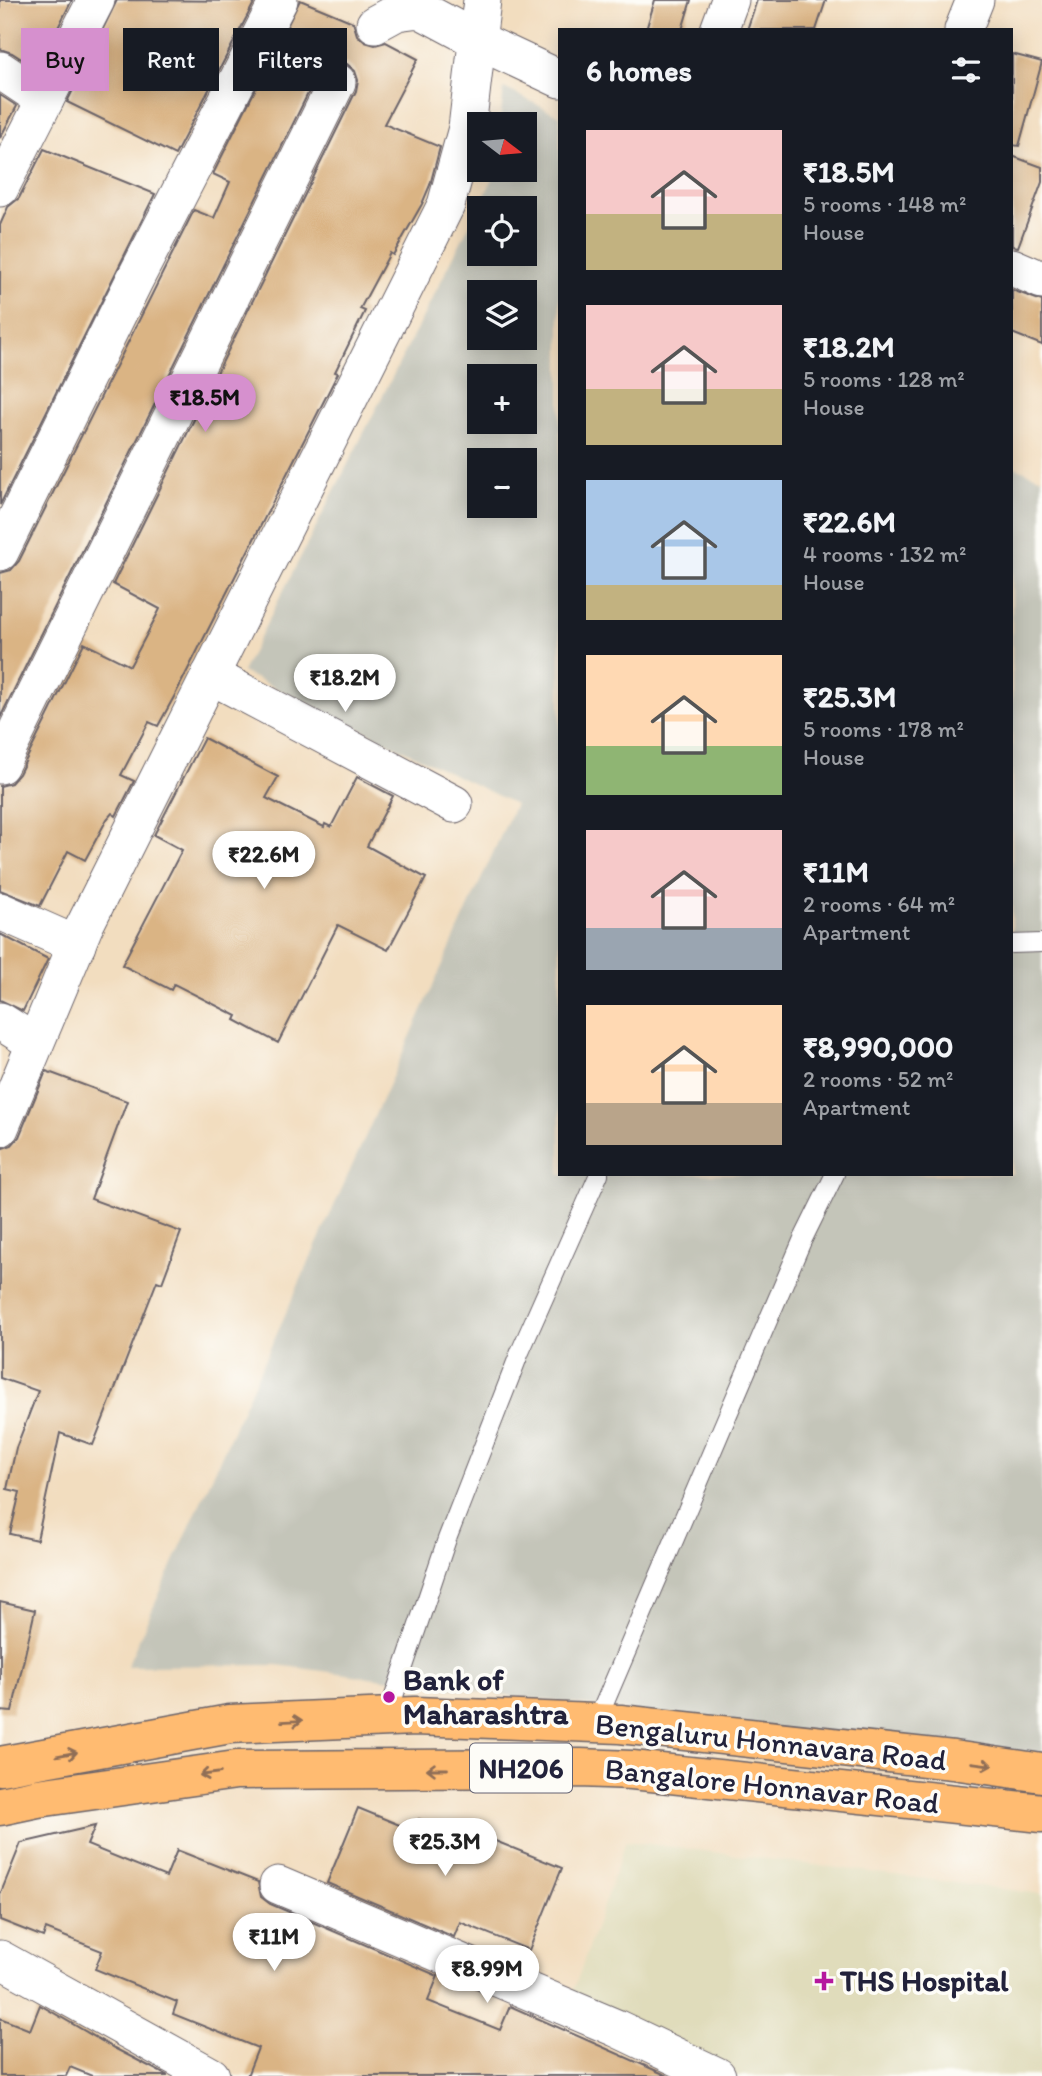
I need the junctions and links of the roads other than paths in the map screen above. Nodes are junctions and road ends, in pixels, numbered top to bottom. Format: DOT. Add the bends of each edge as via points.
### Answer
graph roads {
  1 [pos="96,0"];
  2 [pos="279,0"];
  3 [pos="482,0"];
  4 [pos="730,0"];
  5 [pos="975,0"];
  6 [pos="375,24"];
  7 [pos="720,28"];
  8 [pos="964,28"];
  9 [pos="478,41"];
  10 [pos="0,70"];
  11 [pos="558,78"];
  12 [pos="333,91"];
  13 [pos="45,100"];
  14 [pos="0,188"];
  15 [pos="1013,267"];
  16 [pos="1042,280"];
  17 [pos="0,552"];
  18 [pos="210,676"];
  19 [pos="0,765"];
  20 [pos="454,804"];
  21 [pos="0,911"];
  22 [pos="1042,943"];
  23 [pos="77,944"];
  24 [pos="1013,944"];
  25 [pos="0,1021"];
  26 [pos="34,1043"];
  27 [pos="3,1111"];
  28 [pos="598,1176"];
  29 [pos="834,1176"];
  30 [pos="387,1717"];
  31 [pos="596,1723"];
  32 [pos="0,1766"];
  33 [pos="1042,1773"];
  34 [pos="0,1776"];
  35 [pos="38,1798"];
  36 [pos="0,1806"];
  37 [pos="1042,1813"];
  38 [pos="278,1885"];
  39 [pos="0,1959"];
  40 [pos="211,2076"];
  41 [pos="716,2076"];
  1 -- 13 [label="street"];
  2 -- 17 [label="street"];
  3 -- 9 [label="street"];
  4 -- 7 [label="street"];
  5 -- 8 [label="street"];
  6 -- 9 [label="street" via="397,12 419,9"];
  9 -- 11 [label="street"];
  9 -- 18 [label="street" via="467,128 446,205"];
  10 -- 13 [label="street"];
  12 -- 19 [label="street"];
  13 -- 14 [label="street"];
  15 -- 16 [label="street"];
  18 -- 20 [label="street"];
  18 -- 23 [label="street"];
  21 -- 23 [label="street"];
  22 -- 24 [label="lane"];
  23 -- 26 [label="street"];
  25 -- 26 [label="street"];
  26 -- 27 [label="street"];
  28 -- 30 [label="lane" via="520,1352 447,1539"];
  29 -- 31 [label="lane"];
  30 -- 31 [label="main road, Bengaluru Honnavara Road / NH206"];
  32 -- 30 [label="main road, Bengaluru Honnavara Road / NH206, one-way" via="230,1724"];
  31 -- 33 [label="main road, Bengaluru Honnavara Road / NH206, one-way"];
  34 -- 35 [label="street"];
  35 -- 36 [label="main road, Bangalore Honnavar Road / NH206"];
  37 -- 35 [label="main road, Bangalore Honnavar Road / NH206, one-way" via="580,1768 236,1770"];
  38 -- 41 [label="street" via="616,2028"];
  39 -- 40 [label="street"];
}
